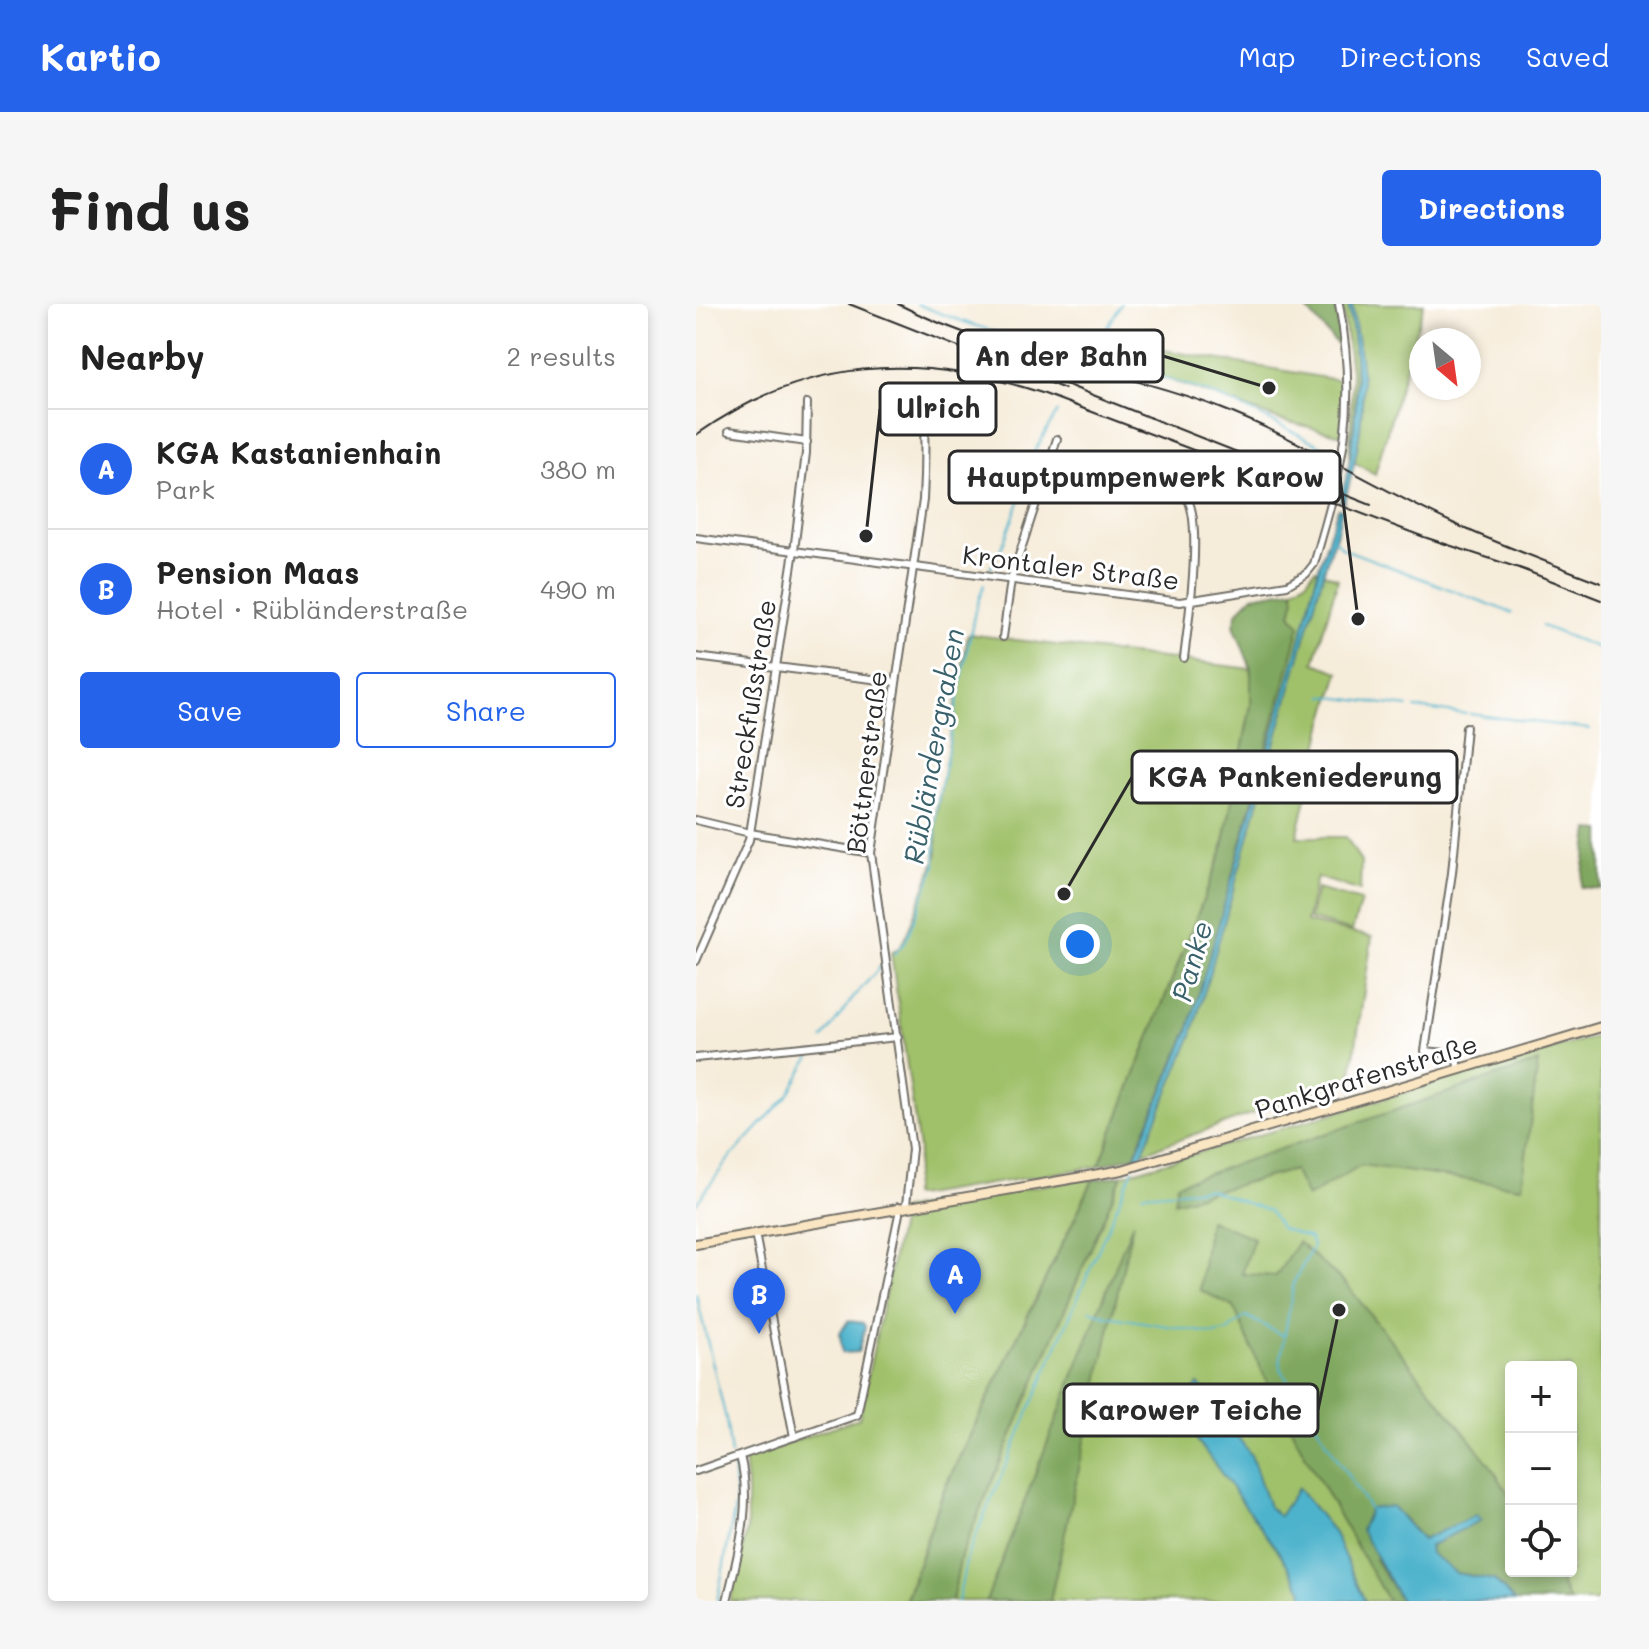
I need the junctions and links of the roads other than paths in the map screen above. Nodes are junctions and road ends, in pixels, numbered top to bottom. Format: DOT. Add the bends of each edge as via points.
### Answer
graph roads {
  1 [pos="1339,304"];
  2 [pos="807,403"];
  3 [pos="925,419"];
  4 [pos="729,431"];
  5 [pos="1057,439"];
  6 [pos="807,442"];
  7 [pos="1046,477"];
  8 [pos="696,538"];
  9 [pos="794,551"];
  10 [pos="912,568"];
  11 [pos="1011,580"];
  12 [pos="1190,602"];
  13 [pos="1003,637"];
  14 [pos="696,657"];
  15 [pos="1184,658"];
  16 [pos="774,667"];
  17 [pos="896,682"];
  18 [pos="1466,727"];
  19 [pos="696,820"];
  20 [pos="750,833"];
  21 [pos="871,853"];
  22 [pos="696,961"];
  23 [pos="1601,1027"];
  24 [pos="898,1037"];
  25 [pos="696,1058"];
  26 [pos="1459,1069"];
  27 [pos="902,1206"];
  28 [pos="755,1233"];
  29 [pos="696,1244"];
  30 [pos="794,1437"];
  31 [pos="740,1456"];
  32 [pos="696,1471"];
  33 [pos="727,1601"];
  1 -- 12 [label="street, Krontaler Straße" via="1349,409 1339,481 1314,564 1287,585"];
  2 -- 6 [label="street, Streckfußstraße"];
  3 -- 10 [label="street, Böttnerstraße" via="923,500"];
  4 -- 6 [label="street"];
  5 -- 7 [label="street"];
  6 -- 9 [label="street, Streckfußstraße"];
  7 -- 11 [label="street"];
  7 -- 12 [label="street" via="1187,498 1194,550"];
  8 -- 9 [label="street, Krontaler Straße"];
  9 -- 10 [label="street, Krontaler Straße"];
  9 -- 16 [label="street, Streckfußstraße"];
  10 -- 11 [label="street, Krontaler Straße"];
  10 -- 17 [label="street, Böttnerstraße"];
  11 -- 12 [label="street, Krontaler Straße"];
  11 -- 13 [label="street"];
  12 -- 15 [label="street"];
  14 -- 16 [label="street"];
  16 -- 17 [label="street"];
  16 -- 20 [label="street, Streckfußstraße"];
  17 -- 21 [label="street, Böttnerstraße"];
  18 -- 26 [label="street" via="1452,873 1425,1051 1455,1054"];
  19 -- 20 [label="street"];
  20 -- 21 [label="street"];
  20 -- 22 [label="street, Streckfußstraße"];
  21 -- 24 [label="street, Böttnerstraße"];
  23 -- 26 [label="main road, Pankgrafenstraße"];
  24 -- 25 [label="street"];
  24 -- 27 [label="street, Böttnerstraße" via="912,1149"];
  26 -- 27 [label="main road, Pankgrafenstraße" via="1122,1170"];
  27 -- 28 [label="main road"];
  27 -- 30 [label="street, Böttnerstraße" via="857,1415"];
  28 -- 29 [label="main road"];
  28 -- 30 [label="street"];
  30 -- 31 [label="street"];
  31 -- 32 [label="street"];
  31 -- 33 [label="street" via="745,1518"];
}
